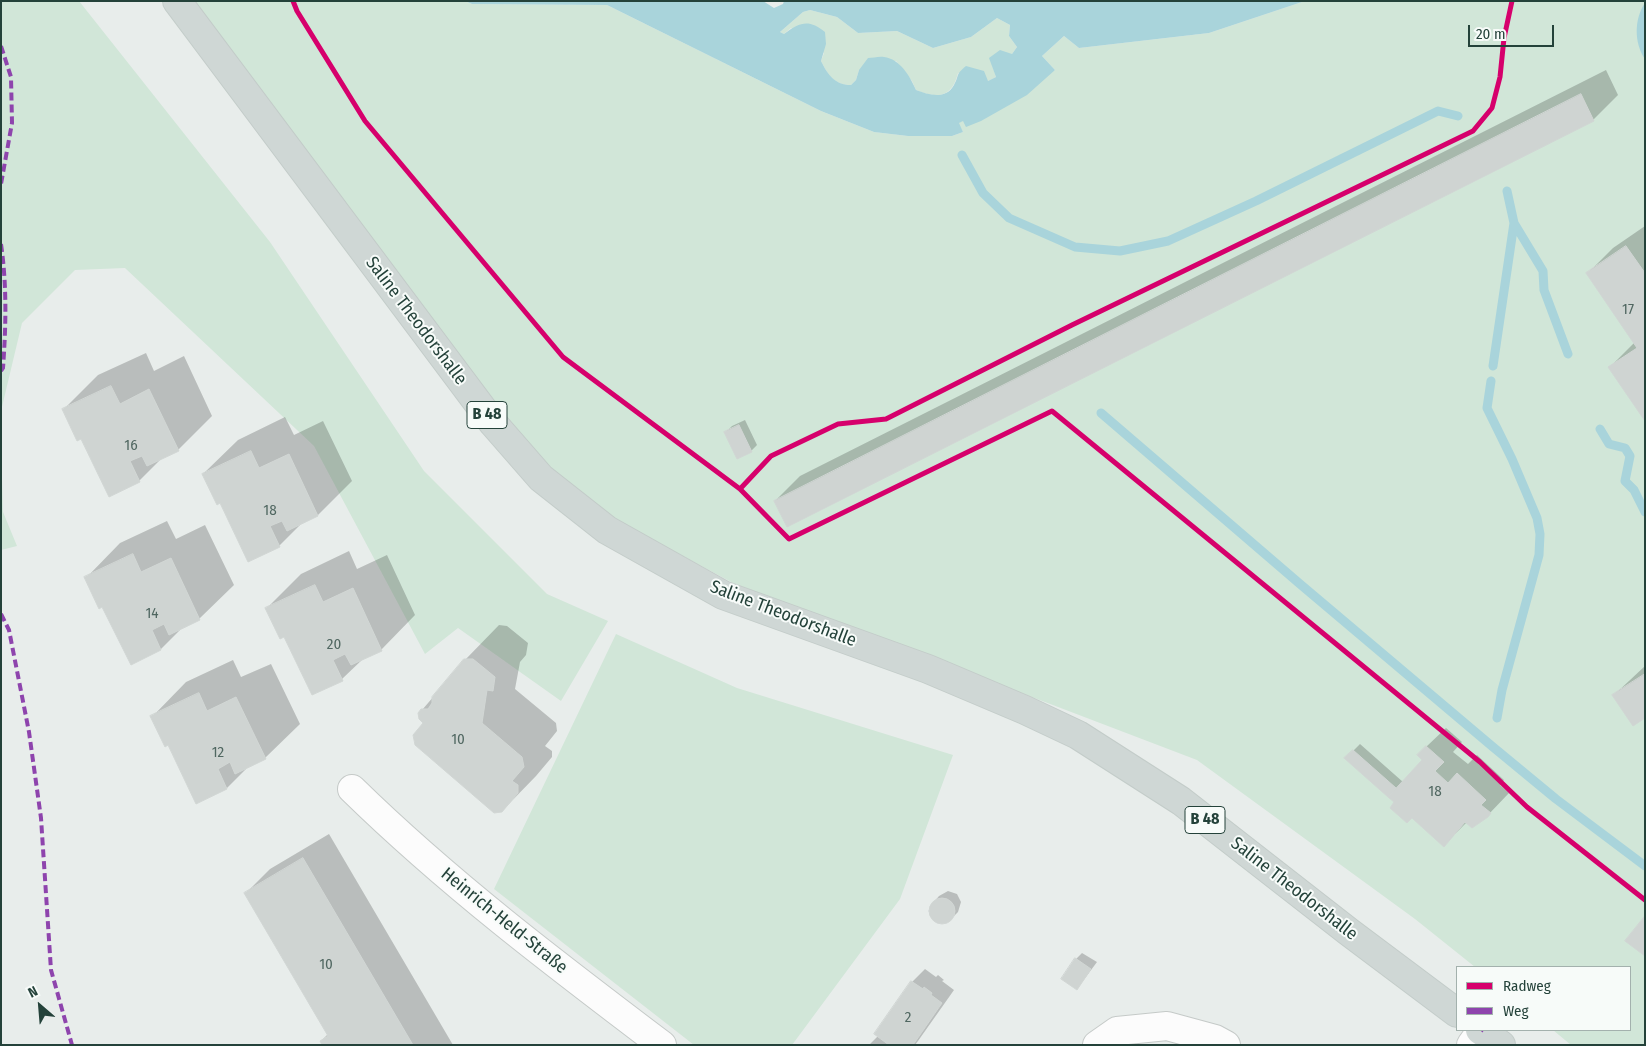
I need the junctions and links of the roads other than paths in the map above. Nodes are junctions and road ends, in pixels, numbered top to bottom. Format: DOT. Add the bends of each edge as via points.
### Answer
graph roads {
  1 [pos="177,1"];
  2 [pos="352,789"];
  3 [pos="1456,1012"];
  4 [pos="662,1045"];
  5 [pos="1097,1045"];
  6 [pos="1226,1045"];
  1 -- 3 [label="main road, Saline Theodorshalle / B 48" via="493,423 541,478 607,530 723,595 928,669 1078,735 1181,801"];
  2 -- 4 [label="street, Heinrich-Held-Straße" via="398,834 533,947"];
  5 -- 6 [label="street" via="1117,1031 1167,1026"];
}
